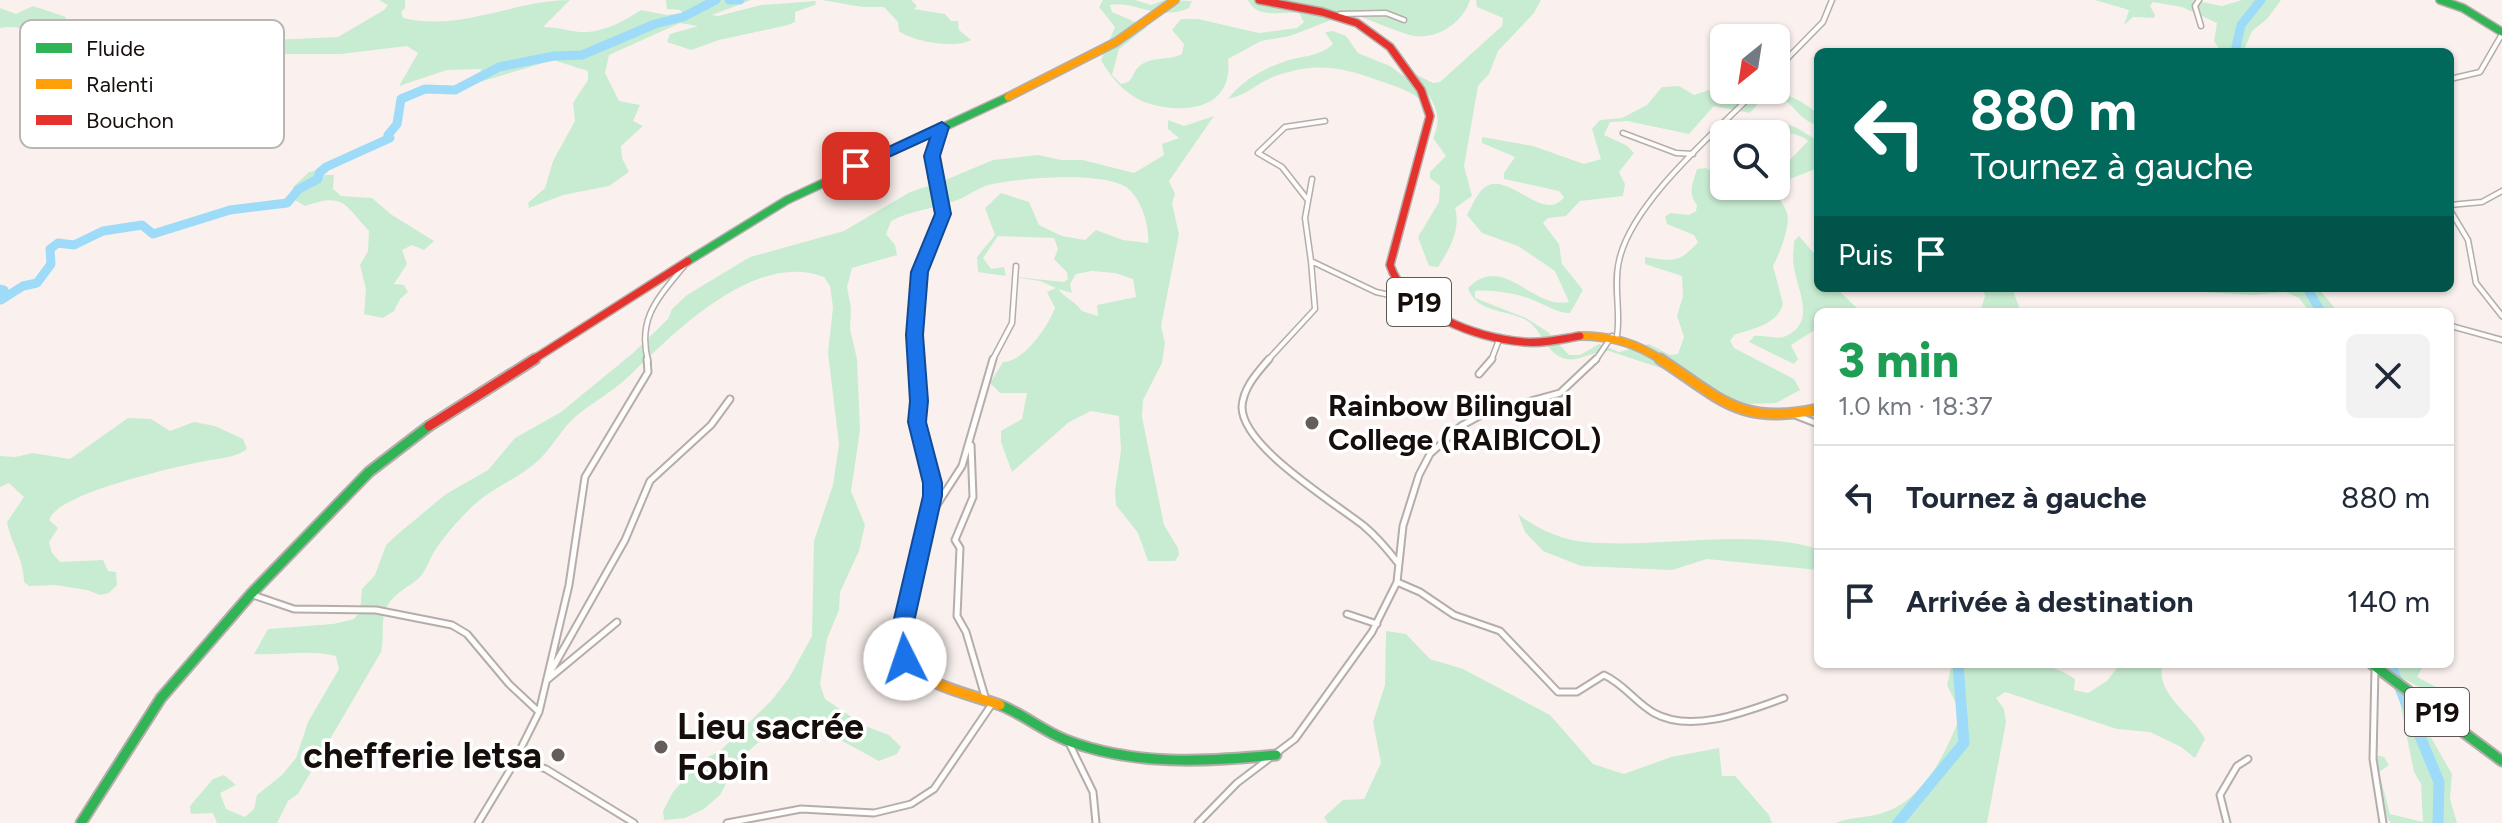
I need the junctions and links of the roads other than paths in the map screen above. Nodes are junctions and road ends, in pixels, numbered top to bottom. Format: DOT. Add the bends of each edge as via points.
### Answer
graph roads {
  1 [pos="1175,0"];
  2 [pos="1259,0"];
  3 [pos="1832,0"];
  4 [pos="2199,0"];
  5 [pos="2440,0"];
  6 [pos="2454,0"];
  7 [pos="2463,8"];
  8 [pos="1340,14"];
  9 [pos="1404,20"];
  10 [pos="2201,26"];
  11 [pos="2502,33"];
  12 [pos="1790,56"];
  13 [pos="2454,73"];
  14 [pos="2465,77"];
  15 [pos="2454,78"];
  16 [pos="1743,104"];
  17 [pos="1325,121"];
  18 [pos="942,127"];
  19 [pos="1623,133"];
  20 [pos="1694,154"];
  21 [pos="1312,179"];
  22 [pos="2502,191"];
  23 [pos="1308,200"];
  24 [pos="2454,207"];
  25 [pos="2454,215"];
  26 [pos="1311,261"];
  27 [pos="684,266"];
  28 [pos="1016,266"];
  29 [pos="1413,299"];
  30 [pos="2502,316"];
  31 [pos="2454,327"];
  32 [pos="1615,336"];
  33 [pos="1500,337"];
  34 [pos="2502,340"];
  35 [pos="1479,374"];
  36 [pos="730,399"];
  37 [pos="1814,410"];
  38 [pos="1794,415"];
  39 [pos="1814,422"];
  40 [pos="970,445"];
  41 [pos="927,519"];
  42 [pos="1398,563"];
  43 [pos="1397,582"];
  44 [pos="251,594"];
  45 [pos="1347,614"];
  46 [pos="617,622"];
  47 [pos="1377,624"];
  48 [pos="2373,668"];
  49 [pos="2376,668"];
  50 [pos="548,678"];
  51 [pos="1784,698"];
  52 [pos="989,702"];
  53 [pos="539,712"];
  54 [pos="1069,742"];
  55 [pos="1276,755"];
  56 [pos="516,758"];
  57 [pos="2248,759"];
  58 [pos="2502,761"];
  59 [pos="81,823"];
  60 [pos="478,823"];
  61 [pos="634,823"];
  62 [pos="727,823"];
  63 [pos="1096,823"];
  64 [pos="1198,823"];
  65 [pos="2227,823"];
  66 [pos="2383,823"];
  1 -- 18 [label="street" via="1145,25 1080,63"];
  2 -- 8 [label="street, P19"];
  3 -- 12 [label="street" via="1823,22"];
  4 -- 10 [label="street" via="2195,6"];
  5 -- 7 [label="street"];
  6 -- 7 [label="street"];
  7 -- 11 [label="street"];
  8 -- 9 [label="street" via="1386,13"];
  8 -- 29 [label="street, P19" via="1382,33 1430,109 1390,265 1395,284"];
  11 -- 14 [label="street" via="2480,72"];
  13 -- 14 [label="street"];
  14 -- 15 [label="street"];
  16 -- 20 [label="street"];
  17 -- 23 [label="street" via="1285,127 1258,153 1282,167"];
  18 -- 27 [label="street" via="787,200"];
  18 -- 41 [label="street" via="932,156 943,214 921,264 916,298 917,422 932,483"];
  19 -- 20 [label="street" via="1671,154"];
  20 -- 32 [label="street" via="1639,218 1620,254 1621,320"];
  21 -- 23 [label="street"];
  22 -- 24 [label="street" via="2482,202"];
  23 -- 26 [label="street"];
  25 -- 30 [label="street" via="2468,240 2476,283"];
  26 -- 29 [label="street" via="1372,289"];
  26 -- 42 [label="street" via="1315,309 1243,395 1242,417 1255,437 1317,494 1368,529"];
  27 -- 44 [label="street" via="405,443 369,472"];
  27 -- 50 [label="street" via="643,332 648,372 585,477"];
  28 -- 40 [label="street" via="1012,323 994,354"];
  29 -- 33 [label="street, P19"];
  31 -- 34 [label="street"];
  32 -- 33 [label="street, P19" via="1534,343"];
  32 -- 38 [label="street" via="1650,351 1740,412"];
  32 -- 42 [label="street" via="1560,393 1481,415 1430,454 1403,526"];
  33 -- 35 [label="street" via="1492,360"];
  36 -- 50 [label="street" via="711,425 650,481 625,540"];
  37 -- 38 [label="street"];
  38 -- 39 [label="street"];
  40 -- 41 [label="street"];
  40 -- 52 [label="street" via="973,497 955,540 960,548 957,616"];
  41 -- 52 [label="street" via="899,640 901,652 941,687"];
  42 -- 43 [label="street"];
  43 -- 47 [label="street"];
  43 -- 51 [label="street" via="1454,615 1500,631 1558,692 1577,692 1604,675 1661,716 1694,719"];
  44 -- 53 [label="street" via="294,609 376,610 452,625 467,634"];
  44 -- 59 [label="street" via="161,698"];
  45 -- 47 [label="street"];
  46 -- 50 [label="street"];
  47 -- 55 [label="street" via="1305,728"];
  48 -- 66 [label="street" via="2373,759"];
  49 -- 58 [label="street, P19"];
  50 -- 53 [label="street"];
  52 -- 54 [label="street" via="1026,716"];
  52 -- 62 [label="street" via="934,789 911,804 874,813 801,809"];
  53 -- 56 [label="street"];
  54 -- 55 [label="street" via="1197,762"];
  54 -- 63 [label="street" via="1093,792"];
  55 -- 64 [label="street" via="1237,783"];
  56 -- 60 [label="street"];
  56 -- 61 [label="street" via="546,769"];
  57 -- 65 [label="street" via="2237,766 2220,795"];
}
